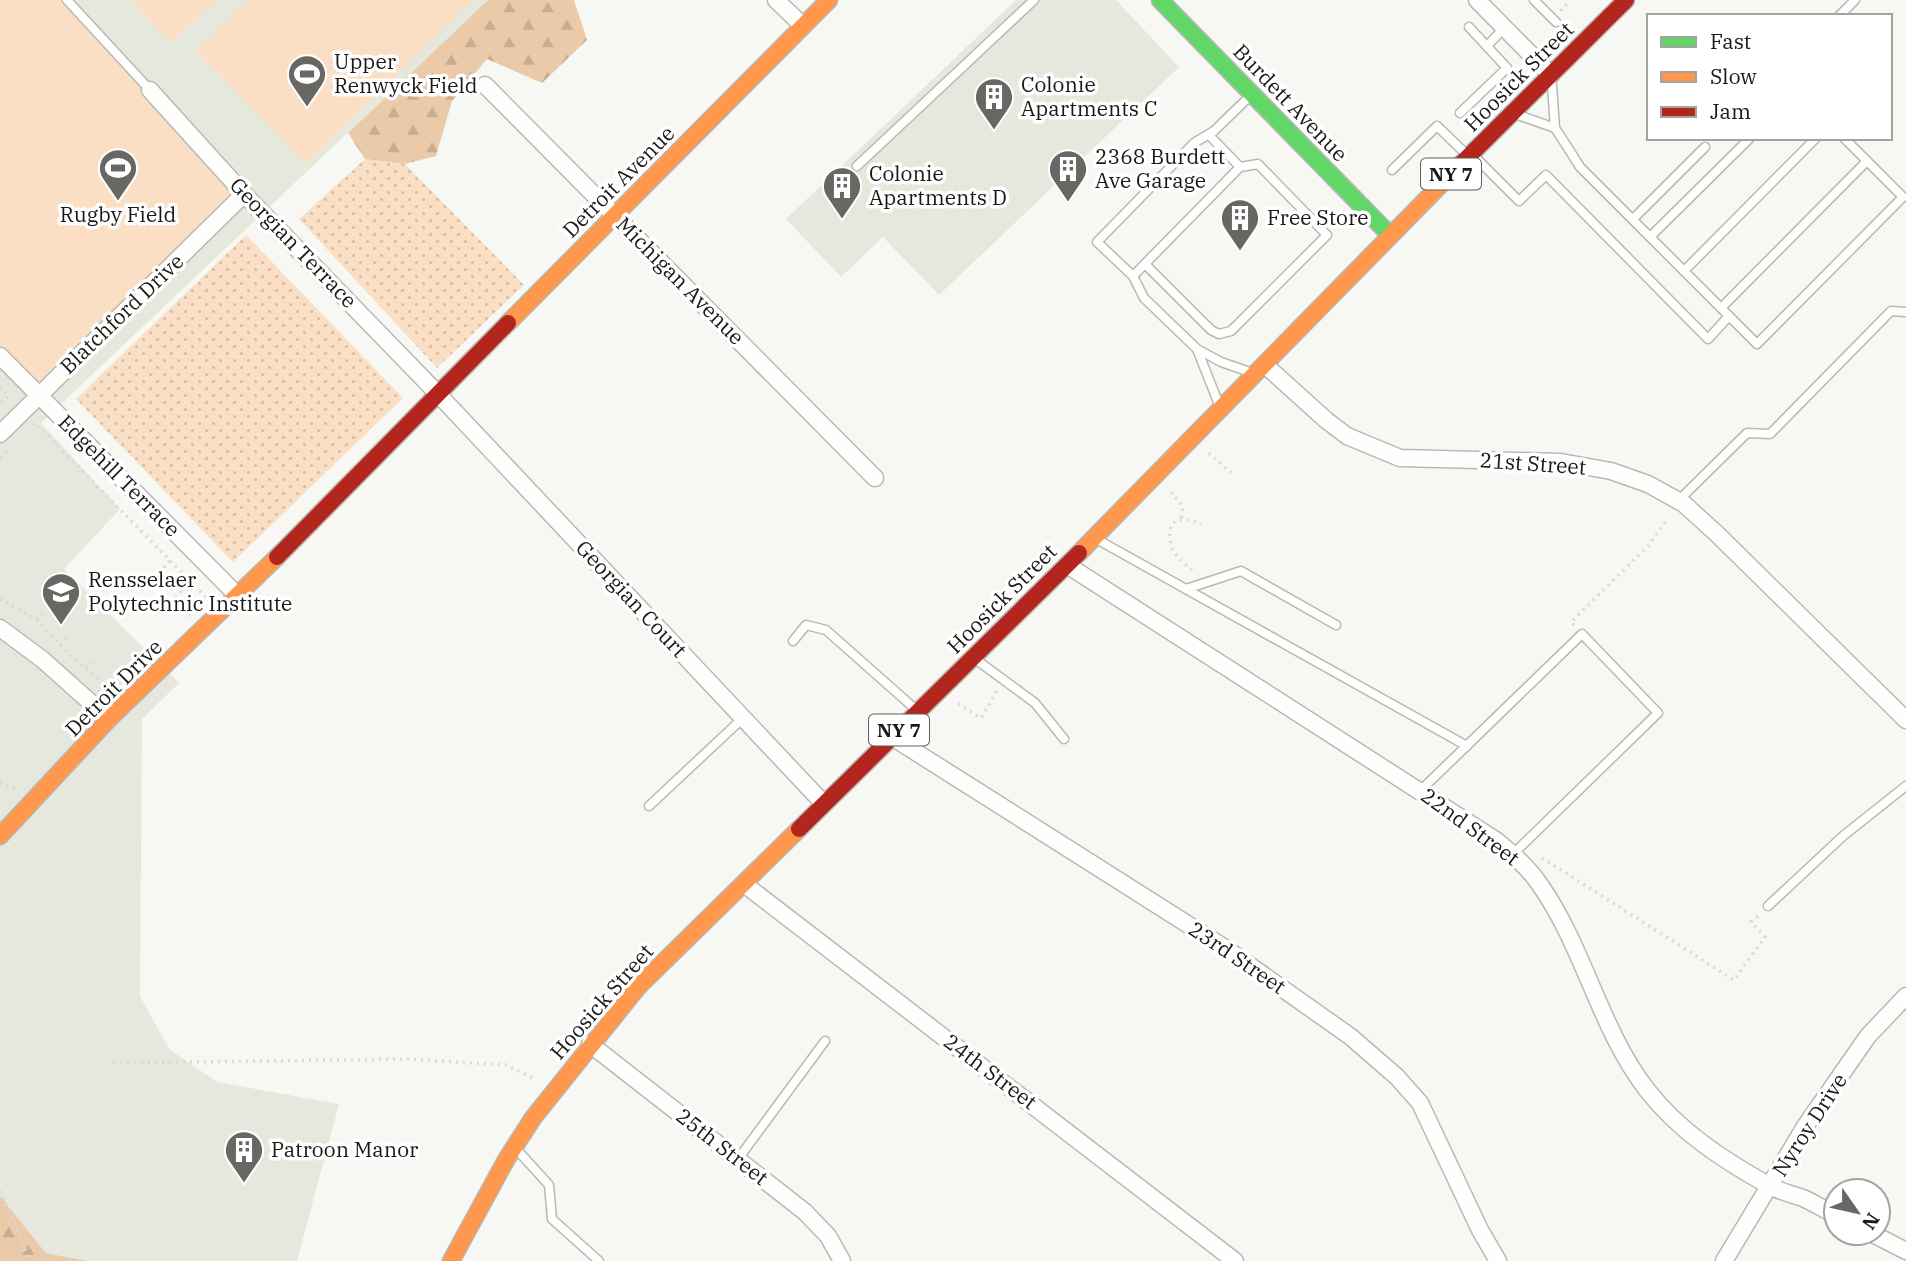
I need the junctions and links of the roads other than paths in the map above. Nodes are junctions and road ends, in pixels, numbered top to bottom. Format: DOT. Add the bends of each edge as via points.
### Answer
graph roads {
  1 [pos="67,0"];
  2 [pos="776,0"];
  3 [pos="830,0"];
  4 [pos="1034,0"];
  5 [pos="1160,0"];
  6 [pos="1477,0"];
  7 [pos="1534,0"];
  8 [pos="1626,0"];
  9 [pos="1854,0"];
  10 [pos="1841,14"];
  11 [pos="1556,22"];
  12 [pos="803,26"];
  13 [pos="1469,27"];
  14 [pos="1504,27"];
  15 [pos="1487,46"];
  16 [pos="1551,75"];
  17 [pos="485,85"];
  18 [pos="150,90"];
  19 [pos="1252,94"];
  20 [pos="1460,113"];
  21 [pos="1512,113"];
  22 [pos="1555,128"];
  23 [pos="1209,135"];
  24 [pos="1748,140"];
  25 [pos="1814,140"];
  26 [pos="1846,140"];
  27 [pos="1706,147"];
  28 [pos="1470,155"];
  29 [pos="1867,160"];
  30 [pos="857,166"];
  31 [pos="1241,167"];
  32 [pos="1392,170"];
  33 [pos="244,194"];
  34 [pos="616,216"];
  35 [pos="1633,219"];
  36 [pos="1390,235"];
  37 [pos="1650,237"];
  38 [pos="1145,264"];
  39 [pos="1684,271"];
  40 [pos="1133,276"];
  41 [pos="1721,308"];
  42 [pos="1906,312"];
  43 [pos="1730,316"];
  44 [pos="1197,349"];
  45 [pos="0,356"];
  46 [pos="1260,369"];
  47 [pos="438,394"];
  48 [pos="39,395"];
  49 [pos="1221,409"];
  50 [pos="0,434"];
  51 [pos="875,478"];
  52 [pos="1678,501"];
  53 [pos="1094,537"];
  54 [pos="1067,565"];
  55 [pos="1186,589"];
  56 [pos="238,596"];
  57 [pos="1336,625"];
  58 [pos="0,628"];
  59 [pos="793,641"];
  60 [pos="972,658"];
  61 [pos="918,712"];
  62 [pos="743,718"];
  63 [pos="109,719"];
  64 [pos="1906,720"];
  65 [pos="892,737"];
  66 [pos="1064,739"];
  67 [pos="1467,746"];
  68 [pos="1906,786"];
  69 [pos="1421,790"];
  70 [pos="824,804"];
  71 [pos="649,806"];
  72 [pos="0,811"];
  73 [pos="13,822"];
  74 [pos="0,835"];
  75 [pos="1517,850"];
  76 [pos="744,884"];
  77 [pos="1768,906"];
  78 [pos="1906,996"];
  79 [pos="825,1041"];
  80 [pos="590,1044"];
  81 [pos="514,1148"];
  82 [pos="738,1159"];
  83 [pos="1770,1187"];
  84 [pos="1822,1208"];
  85 [pos="451,1261"];
  86 [pos="599,1261"];
  87 [pos="842,1261"];
  88 [pos="1235,1261"];
  89 [pos="1498,1261"];
  90 [pos="1724,1261"];
  1 -- 18 [label="lane"];
  2 -- 12 [label="street"];
  3 -- 12 [label="main road, Detroit Avenue"];
  4 -- 30 [label="lane"];
  5 -- 19 [label="main road, Burdett Avenue"];
  6 -- 14 [label="street"];
  7 -- 11 [label="lane"];
  8 -- 16 [label="main road, Hoosick Street / NY 7"];
  9 -- 10 [label="lane"];
  12 -- 34 [label="main road, Detroit Avenue"];
  13 -- 15 [label="lane"];
  14 -- 15 [label="lane"];
  14 -- 16 [label="street"];
  15 -- 20 [label="lane" via="1507,68"];
  16 -- 21 [label="main road, Hoosick Street / NY 7"];
  16 -- 22 [label="lane"];
  17 -- 34 [label="street, Michigan Avenue"];
  18 -- 33 [label="street, Georgian Terrace"];
  19 -- 23 [label="lane"];
  19 -- 36 [label="main road, Burdett Avenue"];
  21 -- 22 [label="lane"];
  21 -- 28 [label="main road, Hoosick Street / NY 7"];
  22 -- 35 [label="lane" via="1580,167"];
  23 -- 31 [label="lane"];
  23 -- 40 [label="lane" via="1194,143 1097,242"];
  24 -- 37 [label="lane"];
  25 -- 39 [label="lane"];
  26 -- 29 [label="lane"];
  27 -- 35 [label="lane"];
  28 -- 32 [label="lane" via="1437,126"];
  28 -- 36 [label="main road, Hoosick Street / NY 7"];
  28 -- 43 [label="lane" via="1519,201 1546,175 1708,339"];
  29 -- 41 [label="lane"];
  29 -- 43 [label="lane" via="1903,197 1757,344"];
  31 -- 38 [label="lane"];
  31 -- 38 [label="lane" via="1258,164 1327,235 1231,331 1219,334"];
  33 -- 47 [label="street, Georgian Terrace"];
  33 -- 48 [label="street, Blatchford Drive"];
  34 -- 47 [label="main road, Detroit Avenue"];
  34 -- 51 [label="street, Michigan Avenue"];
  35 -- 37 [label="lane"];
  36 -- 46 [label="main road, Hoosick Street / NY 7"];
  37 -- 39 [label="lane"];
  38 -- 40 [label="lane"];
  39 -- 41 [label="lane"];
  40 -- 44 [label="lane" via="1144,298"];
  41 -- 43 [label="lane"];
  42 -- 52 [label="lane" via="1891,311 1770,434 1747,433"];
  44 -- 46 [label="lane" via="1224,363"];
  44 -- 49 [label="lane"];
  45 -- 48 [label="street, Edgehill Terrace"];
  46 -- 49 [label="main road, Hoosick Street / NY 7"];
  46 -- 52 [label="street, 21st Street" via="1347,436 1400,458 1560,462 1611,471"];
  47 -- 56 [label="main road, Detroit Drive"];
  47 -- 62 [label="street, Georgian Court"];
  48 -- 50 [label="street, Blatchford Drive"];
  48 -- 56 [label="street, Edgehill Terrace"];
  49 -- 53 [label="main road, Hoosick Street / NY 7"];
  52 -- 64 [label="street, 21st Street"];
  53 -- 54 [label="main road, Hoosick Street / NY 7"];
  53 -- 55 [label="lane"];
  54 -- 60 [label="main road, Hoosick Street / NY 7"];
  54 -- 69 [label="street, 22nd Street"];
  55 -- 57 [label="lane" via="1241,571"];
  55 -- 67 [label="lane"];
  56 -- 63 [label="main road, Detroit Drive"];
  58 -- 63 [label="street"];
  59 -- 61 [label="lane" via="806,625 826,630"];
  60 -- 61 [label="main road, Hoosick Street / NY 7"];
  60 -- 66 [label="lane" via="1035,703"];
  61 -- 65 [label="main road, Hoosick Street / NY 7"];
  62 -- 70 [label="street, Georgian Court"];
  62 -- 71 [label="lane"];
  63 -- 73 [label="main road, Detroit Drive"];
  65 -- 70 [label="main road, Hoosick Street / NY 7"];
  65 -- 89 [label="street, 23rd Street" via="1225,948 1351,1037 1420,1103"];
  67 -- 69 [label="lane"];
  67 -- 75 [label="lane" via="1583,634 1658,713"];
  68 -- 77 [label="lane" via="1843,836"];
  69 -- 75 [label="street, 22nd Street"];
  70 -- 76 [label="main road, Hoosick Street / NY 7"];
  72 -- 73 [label="street"];
  73 -- 74 [label="main road, Detroit Drive"];
  75 -- 83 [label="street, 22nd Street" via="1569,936 1625,1056 1646,1088 1669,1116 1701,1143"];
  76 -- 80 [label="main road, Hoosick Street / NY 7" via="638,987"];
  76 -- 88 [label="street, 24th Street"];
  78 -- 83 [label="street, Nyroy Drive" via="1868,1036 1806,1125"];
  79 -- 82 [label="lane"];
  80 -- 81 [label="main road, Hoosick Street / NY 7"];
  80 -- 82 [label="street, 25th Street"];
  81 -- 85 [label="main road, Hoosick Street / NY 7"];
  81 -- 86 [label="lane" via="549,1185 552,1219"];
  82 -- 87 [label="street, 25th Street" via="805,1212 828,1236"];
  83 -- 84 [label="street, 22nd Street"];
  83 -- 90 [label="street, Nyroy Drive"];
}
